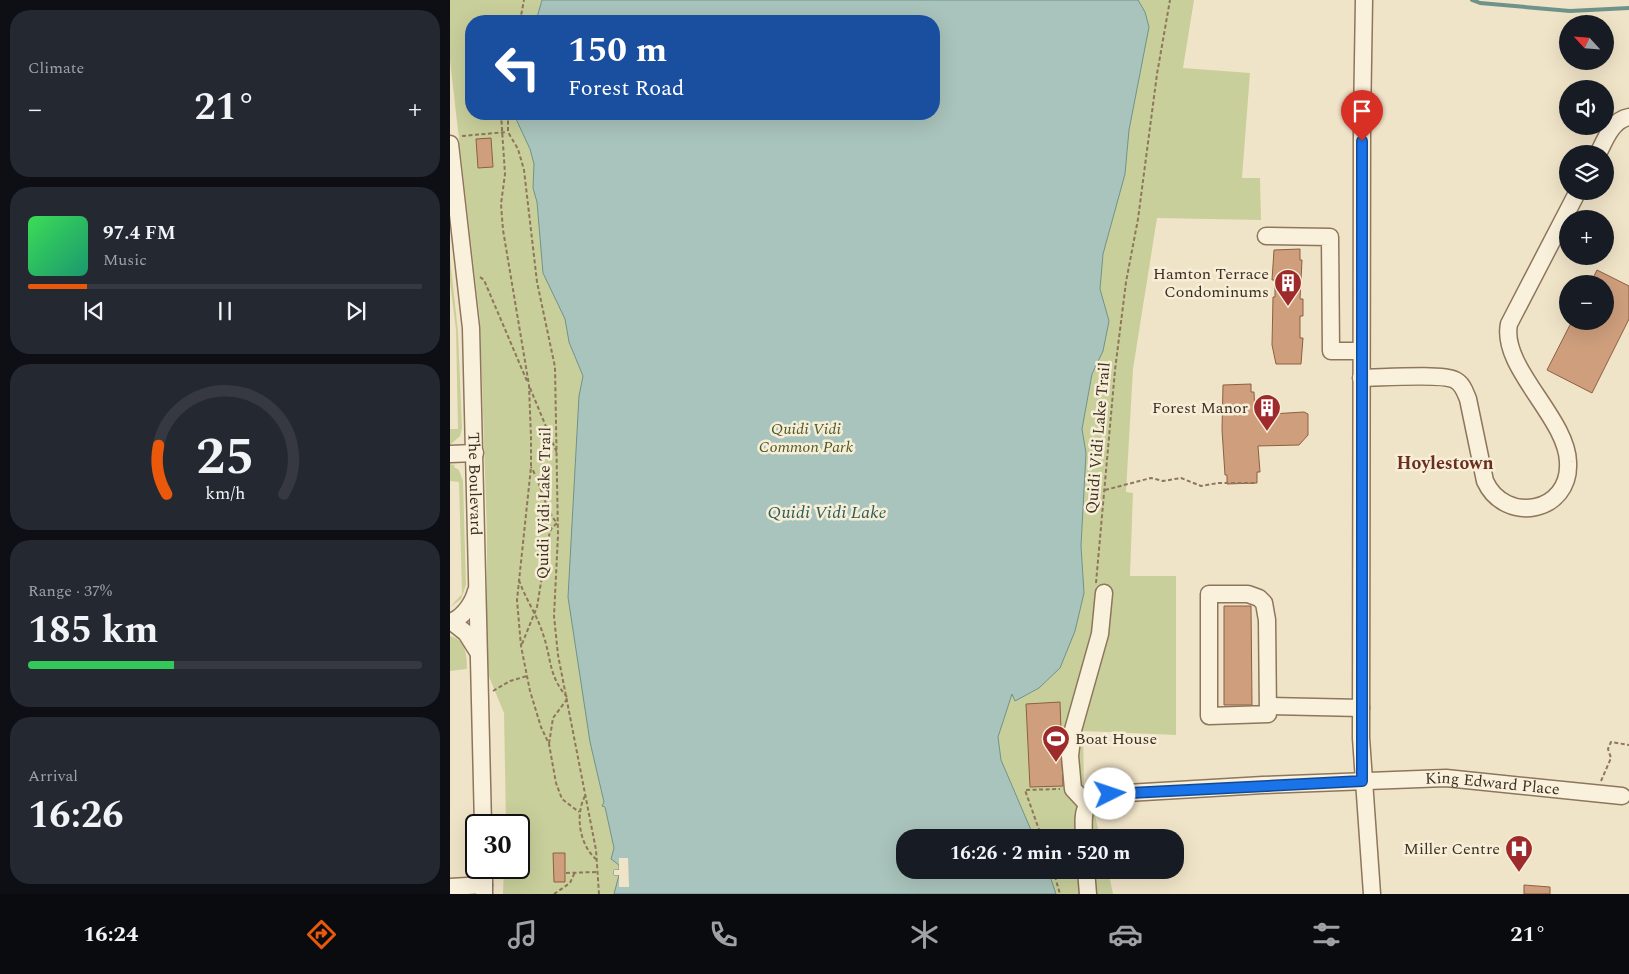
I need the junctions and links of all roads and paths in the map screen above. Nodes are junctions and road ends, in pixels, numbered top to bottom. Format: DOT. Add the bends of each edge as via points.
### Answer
graph roads {
  1 [pos="524,0"];
  2 [pos="1170,0"];
  3 [pos="1364,0"];
  4 [pos="521,15"];
  5 [pos="1629,117"];
  6 [pos="502,120"];
  7 [pos="508,120"];
  8 [pos="502,132"];
  9 [pos="508,132"];
  10 [pos="454,140"];
  11 [pos="1603,145"];
  12 [pos="1573,200"];
  13 [pos="1266,236"];
  14 [pos="474,273"];
  15 [pos="1361,350"];
  16 [pos="1362,378"];
  17 [pos="529,385"];
  18 [pos="475,453"];
  19 [pos="450,454"];
  20 [pos="558,455"];
  21 [pos="531,467"];
  22 [pos="1257,483"];
  23 [pos="1105,490"];
  24 [pos="557,523"];
  25 [pos="518,579"];
  26 [pos="478,584"];
  27 [pos="1099,590"];
  28 [pos="534,614"];
  29 [pos="451,622"];
  30 [pos="521,646"];
  31 [pos="478,652"];
  32 [pos="527,676"];
  33 [pos="496,689"];
  34 [pos="568,698"];
  35 [pos="1268,706"];
  36 [pos="1361,708"];
  37 [pos="549,744"];
  38 [pos="1629,745"];
  39 [pos="1608,764"];
  40 [pos="1362,781"];
  41 [pos="1065,788"];
  42 [pos="585,796"];
  43 [pos="1622,796"];
  44 [pos="1087,804"];
  45 [pos="579,812"];
  46 [pos="483,814"];
  47 [pos="1039,829"];
  48 [pos="1083,829"];
  49 [pos="597,860"];
  50 [pos="566,872"];
  51 [pos="575,872"];
  52 [pos="597,872"];
  53 [pos="1056,879"];
  54 [pos="1087,879"];
  55 [pos="450,887"];
  56 [pos="484,889"];
  57 [pos="554,894"];
  58 [pos="599,894"];
  59 [pos="1060,894"];
  60 [pos="1088,894"];
  61 [pos="1372,894"];
  1 -- 4 [label="path"];
  2 -- 23 [label="path, Quidi Vidi Lake Trail" via="1126,282"];
  3 -- 15 [label="street"];
  5 -- 11 [label="street" via="1614,125"];
  6 -- 8 [label="path"];
  7 -- 9 [label="path, Quidi Vidi Lake Trail"];
  8 -- 9 [label="path"];
  8 -- 10 [label="path"];
  8 -- 17 [label="path" via="505,174 501,204 503,230"];
  9 -- 20 [label="path, Quidi Vidi Lake Trail" via="518,149 524,170 537,282 555,367"];
  10 -- 18 [label="street, The Boulevard" via="471,328"];
  12 -- 16 [label="street" via="1509,324 1507,334 1512,353 1568,455 1568,473 1556,497 1537,508 1525,508 1503,501 1492,493 1486,481 1468,399 1458,381 1437,377"];
  13 -- 15 [label="street" via="1330,237 1331,351"];
  14 -- 17 [label="path" via="484,280"];
  15 -- 16 [label="street"];
  16 -- 36 [label="street"];
  17 -- 20 [label="path"];
  17 -- 21 [label="path"];
  18 -- 19 [label="street"];
  18 -- 26 [label="street, The Boulevard"];
  20 -- 24 [label="path, Quidi Vidi Lake Trail"];
  21 -- 24 [label="path" via="548,513"];
  21 -- 25 [label="path"];
  22 -- 23 [label="path" via="1201,486 1181,478 1163,481 1151,478"];
  23 -- 27 [label="path, Quidi Vidi Lake Trail"];
  24 -- 28 [label="path" via="548,539 542,586"];
  24 -- 34 [label="path, Quidi Vidi Lake Trail" via="554,616 558,655"];
  25 -- 28 [label="path"];
  25 -- 30 [label="path"];
  26 -- 29 [label="street" via="474,600"];
  26 -- 31 [label="street, The Boulevard"];
  27 -- 44 [label="street" via="1100,634 1073,730 1070,756 1073,789"];
  28 -- 30 [label="path"];
  28 -- 34 [label="path" via="543,634 550,671"];
  29 -- 31 [label="street" via="466,633"];
  30 -- 32 [label="path"];
  31 -- 46 [label="street, The Boulevard"];
  32 -- 33 [label="path"];
  32 -- 37 [label="path"];
  34 -- 37 [label="path" via="553,718"];
  34 -- 42 [label="path, Quidi Vidi Lake Trail"];
  35 -- 35 [label="street" via="1264,603 1248,594 1209,594 1209,716 1268,714"];
  35 -- 36 [label="street"];
  36 -- 40 [label="street"];
  37 -- 45 [label="path" via="562,799"];
  38 -- 39 [label="path" via="1611,742"];
  40 -- 43 [label="street, King Edward Place" via="1446,778"];
  40 -- 44 [label="street, King Edward Place" via="1110,794"];
  40 -- 61 [label="street"];
  41 -- 47 [label="path" via="1025,790"];
  42 -- 45 [label="path"];
  42 -- 49 [label="path, Quidi Vidi Lake Trail"];
  44 -- 48 [label="street"];
  45 -- 49 [label="path" via="582,836"];
  49 -- 52 [label="path, Quidi Vidi Lake Trail"];
  50 -- 51 [label="path"];
  51 -- 52 [label="path"];
  51 -- 57 [label="path" via="570,883"];
  52 -- 58 [label="path, Quidi Vidi Lake Trail"];
  53 -- 59 [label="path"];
  54 -- 60 [label="street"];
  55 -- 56 [label="street"];
}
